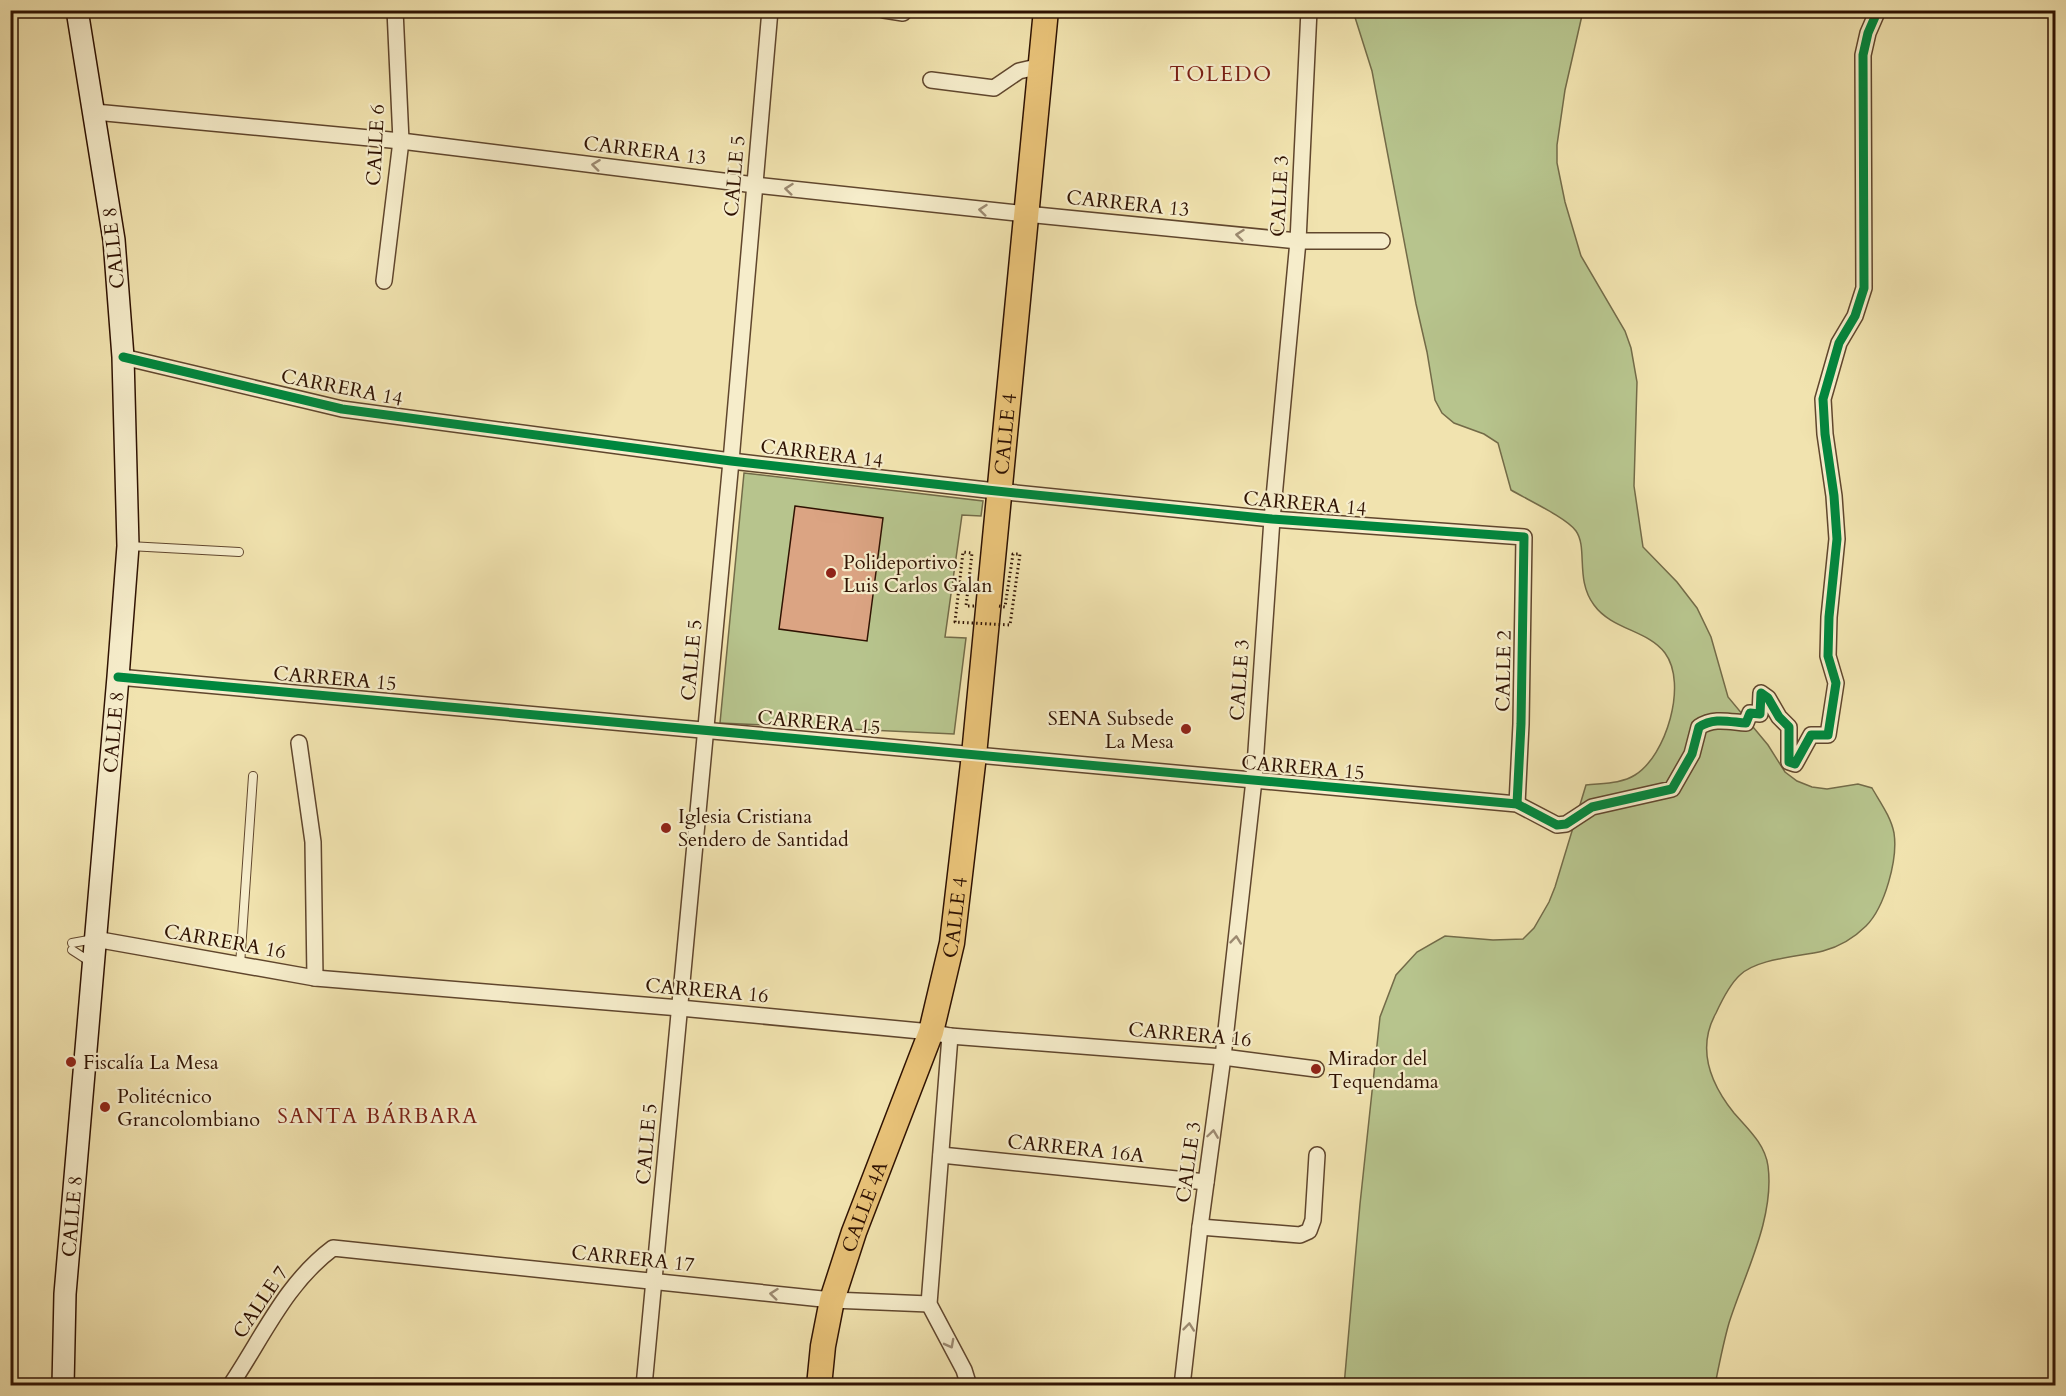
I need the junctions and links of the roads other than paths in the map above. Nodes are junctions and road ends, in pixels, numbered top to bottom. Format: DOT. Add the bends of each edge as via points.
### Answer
graph roads {
  1 [pos="77,10"];
  2 [pos="395,10"];
  3 [pos="771,10"];
  4 [pos="884,10"];
  5 [pos="1046,10"];
  6 [pos="1309,10"];
  7 [pos="1878,10"];
  8 [pos="903,13"];
  9 [pos="1041,66"];
  10 [pos="931,80"];
  11 [pos="94,112"];
  12 [pos="401,141"];
  13 [pos="754,185"];
  14 [pos="1026,214"];
  15 [pos="1298,241"];
  16 [pos="1382,242"];
  17 [pos="384,281"];
  18 [pos="123,357"];
  19 [pos="731,461"];
  20 [pos="1000,491"];
  21 [pos="1272,519"];
  22 [pos="1524,537"];
  23 [pos="128,546"];
  24 [pos="239,552"];
  25 [pos="118,676"];
  26 [pos="706,730"];
  27 [pos="299,743"];
  28 [pos="974,755"];
  29 [pos="253,776"];
  30 [pos="1254,780"];
  31 [pos="1517,804"];
  32 [pos="95,939"];
  33 [pos="93,963"];
  34 [pos="240,965"];
  35 [pos="315,978"];
  36 [pos="680,1008"];
  37 [pos="940,1034"];
  38 [pos="1223,1057"];
  39 [pos="1316,1069"];
  40 [pos="941,1155"];
  41 [pos="1317,1155"];
  42 [pos="1206,1182"];
  43 [pos="1200,1227"];
  44 [pos="333,1248"];
  45 [pos="654,1281"];
  46 [pos="832,1300"];
  47 [pos="929,1304"];
  48 [pos="63,1386"];
  49 [pos="230,1386"];
  50 [pos="644,1386"];
  51 [pos="819,1386"];
  52 [pos="969,1386"];
  53 [pos="1182,1386"];
  1 -- 11 [label="main road, CALLE 8"];
  2 -- 12 [label="street, CALLE 6"];
  3 -- 13 [label="street, CALLE 5"];
  4 -- 8 [label="street"];
  5 -- 9 [label="main road, CALLE 4"];
  6 -- 15 [label="street, CALLE 3"];
  7 -- 31 [label="street" via="1863,55 1864,288 1855,316 1839,343 1823,399 1837,539 1828,656 1836,683 1828,735 1811,735 1797,763 1790,763 1789,727 1761,693 1760,714 1750,713 1746,723 1718,721 1699,727 1692,754 1672,789 1592,807 1566,824 1557,825"];
  9 -- 10 [label="street" via="1019,71 994,88"];
  9 -- 14 [label="main road, CALLE 4"];
  11 -- 12 [label="street, CARRERA 13"];
  11 -- 18 [label="main road, CALLE 8" via="114,240"];
  13 -- 12 [label="street, CARRERA 13, one-way"];
  12 -- 17 [label="street, CALLE 6"];
  14 -- 13 [label="street, CARRERA 13, one-way"];
  13 -- 19 [label="street, CALLE 5"];
  15 -- 14 [label="street, CARRERA 13, one-way"];
  14 -- 20 [label="main road, CALLE 4"];
  15 -- 16 [label="street, CARRERA 13"];
  15 -- 21 [label="street, CALLE 3"];
  18 -- 19 [label="street, CARRERA 14" via="342,409"];
  18 -- 23 [label="main road, CALLE 8"];
  19 -- 20 [label="street, CARRERA 14"];
  19 -- 26 [label="street, CALLE 5"];
  20 -- 21 [label="street, CARRERA 14"];
  20 -- 28 [label="main road, CALLE 4"];
  21 -- 22 [label="street, CARRERA 14"];
  21 -- 30 [label="street, CALLE 3"];
  22 -- 31 [label="street, CALLE 2"];
  23 -- 24 [label="lane"];
  23 -- 25 [label="main road, CALLE 8"];
  25 -- 26 [label="street, CARRERA 15"];
  25 -- 32 [label="main road, CALLE 8"];
  26 -- 28 [label="street, CARRERA 15"];
  26 -- 36 [label="street, CALLE 5"];
  27 -- 35 [label="street" via="313,842"];
  28 -- 30 [label="street, CARRERA 15"];
  28 -- 37 [label="main road, CALLE 4"];
  29 -- 34 [label="lane"];
  30 -- 31 [label="street, CARRERA 15"];
  38 -- 30 [label="street, CALLE 3, one-way"];
  32 -- 33 [label="main road, CALLE 8"];
  32 -- 33 [label="lane" via="72,947"];
  32 -- 34 [label="street, CARRERA 16"];
  33 -- 48 [label="main road, CALLE 8" via="65,1294"];
  34 -- 35 [label="street, CARRERA 16"];
  35 -- 36 [label="street, CARRERA 16"];
  36 -- 37 [label="street, CARRERA 16"];
  36 -- 45 [label="street, CALLE 5"];
  37 -- 38 [label="street, CARRERA 16"];
  37 -- 40 [label="street, CALLE 4"];
  37 -- 46 [label="main road, CALLE 4A" via="854,1232"];
  38 -- 39 [label="street, CARRERA 16"];
  42 -- 38 [label="street, CALLE 3, one-way"];
  40 -- 42 [label="street, CARRERA 16A"];
  40 -- 47 [label="street, CALLE 4"];
  41 -- 43 [label="street" via="1309,1231 1300,1235"];
  42 -- 43 [label="street, CALLE 3"];
  53 -- 43 [label="street, CALLE 3, one-way"];
  44 -- 45 [label="street, CARRERA 17"];
  44 -- 49 [label="street, CALLE 7" via="312,1263 290,1290"];
  46 -- 45 [label="street, CARRERA 17, one-way"];
  45 -- 50 [label="street, CALLE 5"];
  46 -- 47 [label="street, CARRERA 17"];
  46 -- 51 [label="main road, CALLE 4A"];
  47 -- 52 [label="street, one-way"];
}
